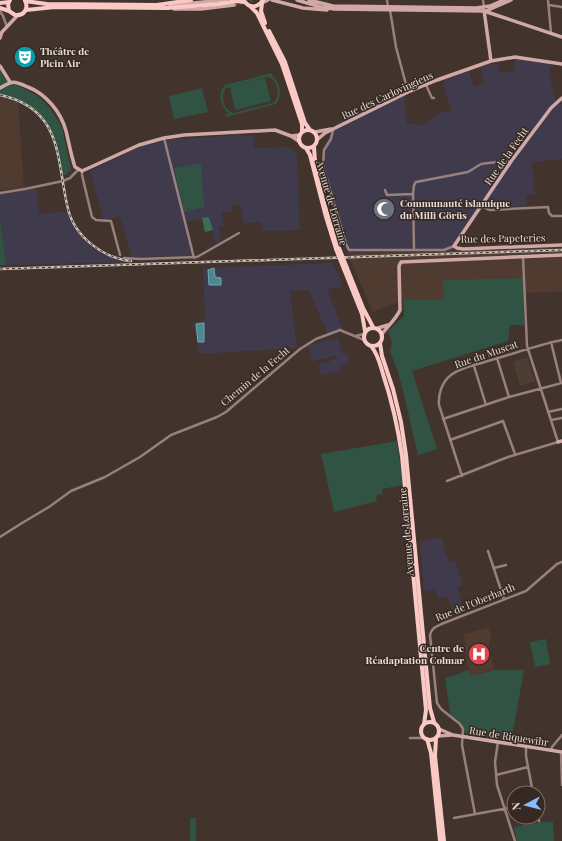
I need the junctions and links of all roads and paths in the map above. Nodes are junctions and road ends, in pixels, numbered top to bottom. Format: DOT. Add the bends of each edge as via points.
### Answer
graph roads {
  1 [pos="25,0"];
  2 [pos="191,0"];
  3 [pos="226,0"];
  4 [pos="268,0"];
  5 [pos="272,0"];
  6 [pos="297,0"];
  7 [pos="309,0"];
  8 [pos="387,0"];
  9 [pos="483,0"];
  10 [pos="504,0"];
  11 [pos="511,0"];
  12 [pos="548,0"];
  13 [pos="9,1"];
  14 [pos="243,1"];
  15 [pos="262,1"];
  16 [pos="315,1"];
  17 [pos="0,3"];
  18 [pos="157,5"];
  19 [pos="234,5"];
  20 [pos="549,5"];
  21 [pos="250,6"];
  22 [pos="562,7"];
  23 [pos="0,8"];
  24 [pos="167,8"];
  25 [pos="496,8"];
  26 [pos="334,9"];
  27 [pos="389,9"];
  28 [pos="484,9"];
  29 [pos="26,10"];
  30 [pos="0,11"];
  31 [pos="11,12"];
  32 [pos="495,14"];
  33 [pos="18,15"];
  34 [pos="12,21"];
  35 [pos="7,27"];
  36 [pos="551,33"];
  37 [pos="562,37"];
  38 [pos="0,38"];
  39 [pos="492,61"];
  40 [pos="562,64"];
  41 [pos="0,66"];
  42 [pos="10,82"];
  43 [pos="426,85"];
  44 [pos="0,88"];
  45 [pos="408,92"];
  46 [pos="434,98"];
  47 [pos="562,98"];
  48 [pos="335,129"];
  49 [pos="310,130"];
  50 [pos="315,132"];
  51 [pos="325,133"];
  52 [pos="301,134"];
  53 [pos="291,136"];
  54 [pos="331,136"];
  55 [pos="164,138"];
  56 [pos="318,139"];
  57 [pos="300,142"];
  58 [pos="314,147"];
  59 [pos="306,148"];
  60 [pos="512,160"];
  61 [pos="78,170"];
  62 [pos="82,171"];
  63 [pos="385,190"];
  64 [pos="0,193"];
  65 [pos="413,194"];
  66 [pos="481,206"];
  67 [pos="562,216"];
  68 [pos="239,233"];
  69 [pos="454,246"];
  70 [pos="562,246"];
  71 [pos="337,248"];
  72 [pos="414,250"];
  73 [pos="120,255"];
  74 [pos="562,255"];
  75 [pos="523,257"];
  76 [pos="124,258"];
  77 [pos="194,258"];
  78 [pos="345,269"];
  79 [pos="389,324"];
  80 [pos="376,328"];
  81 [pos="365,332"];
  82 [pos="382,334"];
  83 [pos="354,336"];
  84 [pos="364,340"];
  85 [pos="562,340"];
  86 [pos="380,342"];
  87 [pos="551,342"];
  88 [pos="371,346"];
  89 [pos="527,349"];
  90 [pos="497,358"];
  91 [pos="474,366"];
  92 [pos="562,383"];
  93 [pos="540,389"];
  94 [pos="510,397"];
  95 [pos="486,405"];
  96 [pos="562,409"];
  97 [pos="548,412"];
  98 [pos="562,418"];
  99 [pos="443,419"];
  100 [pos="551,420"];
  101 [pos="450,440"];
  102 [pos="560,441"];
  103 [pos="515,454"];
  104 [pos="462,476"];
  105 [pos="447,481"];
  106 [pos="0,537"];
  107 [pos="488,551"];
  108 [pos="562,562"];
  109 [pos="506,565"];
  110 [pos="494,568"];
  111 [pos="504,599"];
  112 [pos="434,722"];
  113 [pos="424,724"];
  114 [pos="439,728"];
  115 [pos="422,733"];
  116 [pos="453,735"];
  117 [pos="562,735"];
  118 [pos="462,736"];
  119 [pos="418,737"];
  120 [pos="437,737"];
  121 [pos="410,738"];
  122 [pos="426,738"];
  123 [pos="498,742"];
  124 [pos="526,747"];
  125 [pos="551,750"];
  126 [pos="562,752"];
  127 [pos="528,766"];
  128 [pos="496,775"];
  129 [pos="532,785"];
  130 [pos="562,785"];
  131 [pos="504,808"];
  132 [pos="475,814"];
  133 [pos="454,818"];
  134 [pos="440,841"];
  135 [pos="444,841"];
  136 [pos="515,841"];
  1 -- 18 [label="main road" via="47,4"];
  1 -- 29 [label="main road"];
  2 -- 18 [label="main road"];
  3 -- 18 [label="street"];
  4 -- 15 [label="street"];
  5 -- 26 [label="street" via="303,8"];
  6 -- 26 [label="street"];
  7 -- 16 [label="street"];
  8 -- 27 [label="street"];
  9 -- 28 [label="street"];
  10 -- 28 [label="street"];
  11 -- 25 [label="street"];
  12 -- 20 [label="street"];
  13 -- 17 [label="main road"];
  13 -- 31 [label="main road"];
  14 -- 21 [label="main road"];
  14 -- 24 [label="main road"];
  15 -- 21 [label="main road" via="257,6"];
  15 -- 49 [label="main road" via="263,19 285,62 305,123"];
  16 -- 27 [label="street" via="333,6"];
  19 -- 24 [label="street" via="201,10"];
  20 -- 22 [label="street"];
  20 -- 36 [label="street"];
  21 -- 52 [label="main road" via="254,8 282,64 302,124"];
  23 -- 31 [label="main road"];
  24 -- 29 [label="main road" via="55,7"];
  25 -- 28 [label="street"];
  25 -- 32 [label="street"];
  26 -- 27 [label="street"];
  27 -- 28 [label="street"];
  27 -- 45 [label="street"];
  28 -- 32 [label="street"];
  28 -- 39 [label="street"];
  29 -- 33 [label="main road"];
  30 -- 35 [label="street"];
  31 -- 33 [label="main road"];
  31 -- 34 [label="street"];
  32 -- 36 [label="street"];
  33 -- 34 [label="street"];
  34 -- 35 [label="street"];
  35 -- 38 [label="street"];
  36 -- 37 [label="street"];
  39 -- 40 [label="street, Rue des Carlovingiens" via="515,57"];
  39 -- 43 [label="street, Rue des Carlovingiens"];
  41 -- 42 [label="street"];
  42 -- 44 [label="street"];
  42 -- 61 [label="street" via="31,88 52,104 66,129 74,167"];
  43 -- 45 [label="street, Rue des Carlovingiens"];
  43 -- 46 [label="street"];
  45 -- 48 [label="street, Rue des Carlovingiens"];
  47 -- 60 [label="street, Rue de la Fecht" via="548,112"];
  48 -- 50 [label="street, Rue des Carlovingiens"];
  48 -- 51 [label="street, Rue des Carlovingiens"];
  48 -- 54 [label="street, Rue des Papeteries"];
  49 -- 50 [label="main road"];
  49 -- 52 [label="main road"];
  50 -- 56 [label="main road"];
  51 -- 54 [label="street"];
  51 -- 56 [label="street, Rue des Carlovingiens"];
  52 -- 53 [label="street"];
  52 -- 57 [label="main road"];
  53 -- 55 [label="street" via="270,130"];
  53 -- 57 [label="street"];
  54 -- 72 [label="street, Rue des Papeteries" via="323,154 323,166 347,248 353,251"];
  55 -- 62 [label="street" via="139,145"];
  55 -- 77 [label="street"];
  56 -- 58 [label="main road"];
  57 -- 59 [label="main road"];
  58 -- 59 [label="main road"];
  58 -- 71 [label="main road, Avenue de Lorraine" via="317,170"];
  59 -- 71 [label="main road, Avenue de Lorraine"];
  60 -- 65 [label="street" via="481,164 468,172 419,180 414,185"];
  60 -- 66 [label="street, Rue de la Fecht"];
  61 -- 62 [label="street"];
  61 -- 64 [label="street" via="63,181"];
  62 -- 73 [label="street" via="92,217 96,220 112,221"];
  63 -- 65 [label="street" via="387,195"];
  65 -- 72 [label="street"];
  66 -- 67 [label="street" via="490,210 548,207 552,216"];
  66 -- 69 [label="street, Rue de la Fecht"];
  68 -- 77 [label="street"];
  69 -- 70 [label="street, Rue des Papeteries" via="463,249"];
  69 -- 72 [label="street, Rue des Papeteries" via="444,250"];
  71 -- 78 [label="main road, Avenue de Lorraine, bridge"];
  74 -- 75 [label="street"];
  75 -- 79 [label="street" via="401,262 400,310 398,316"];
  75 -- 89 [label="street"];
  76 -- 77 [label="street"];
  78 -- 80 [label="main road, Avenue de Lorraine" via="363,308"];
  78 -- 81 [label="main road, Avenue de Lorraine" via="362,314"];
  79 -- 80 [label="street"];
  79 -- 82 [label="street"];
  80 -- 81 [label="main road" via="370,327"];
  80 -- 82 [label="main road"];
  81 -- 83 [label="street, Chemin de la Fecht"];
  81 -- 84 [label="main road"];
  82 -- 86 [label="main road"];
  83 -- 84 [label="street, Chemin de la Fecht"];
  83 -- 106 [label="street, Chemin de la Fecht" via="340,330 316,339 300,349 226,412 170,435 140,457 105,477 71,491"];
  84 -- 88 [label="main road"];
  85 -- 87 [label="street, Rue du Muscat"];
  86 -- 88 [label="main road" via="376,346"];
  86 -- 112 [label="main road, Avenue de Lorraine" via="405,444 430,708"];
  87 -- 89 [label="street, Rue du Muscat"];
  87 -- 92 [label="street"];
  88 -- 113 [label="main road, Avenue de Lorraine" via="389,390 402,456 426,710"];
  89 -- 90 [label="street, Rue du Muscat"];
  89 -- 93 [label="street"];
  90 -- 91 [label="street, Rue du Muscat"];
  90 -- 94 [label="street"];
  91 -- 95 [label="street"];
  91 -- 99 [label="street, Rue du Muscat" via="457,372 444,383 439,400"];
  92 -- 93 [label="street"];
  93 -- 94 [label="street"];
  93 -- 97 [label="street"];
  94 -- 95 [label="street"];
  95 -- 99 [label="street"];
  96 -- 97 [label="street"];
  97 -- 100 [label="street"];
  98 -- 100 [label="street"];
  99 -- 101 [label="street, Rue du Muscat"];
  100 -- 102 [label="street"];
  101 -- 103 [label="street" via="503,421"];
  101 -- 104 [label="street, Rue du Muscat"];
  102 -- 103 [label="street"];
  103 -- 104 [label="street"];
  104 -- 105 [label="street"];
  107 -- 110 [label="street"];
  108 -- 111 [label="street, Rue de l'Oberharth" via="526,591"];
  109 -- 110 [label="street"];
  110 -- 111 [label="street"];
  111 -- 118 [label="street, Rue de l'Oberharth" via="444,623 430,632 437,703 460,724 463,729"];
  112 -- 113 [label="main road"];
  112 -- 114 [label="main road, Avenue de Lorraine"];
  113 -- 115 [label="main road, Avenue de Lorraine"];
  114 -- 116 [label="street, Rue de Riquewihr"];
  114 -- 120 [label="main road"];
  115 -- 119 [label="street"];
  115 -- 122 [label="main road"];
  116 -- 118 [label="street, Rue de Riquewihr"];
  116 -- 120 [label="street, Rue de Riquewihr"];
  117 -- 125 [label="street"];
  118 -- 123 [label="street, Rue de Riquewihr"];
  118 -- 132 [label="street"];
  119 -- 121 [label="street"];
  119 -- 122 [label="street"];
  120 -- 122 [label="main road" via="433,740"];
  120 -- 135 [label="main road" via="435,756"];
  122 -- 134 [label="main road" via="431,753"];
  123 -- 124 [label="street, Rue de Riquewihr"];
  123 -- 128 [label="street"];
  124 -- 125 [label="street, Rue de Riquewihr"];
  124 -- 127 [label="street"];
  125 -- 126 [label="street, Rue de Riquewihr"];
  126 -- 130 [label="street"];
  127 -- 128 [label="street"];
  127 -- 129 [label="street"];
  128 -- 131 [label="street"];
  131 -- 132 [label="street"];
  131 -- 136 [label="street"];
  132 -- 133 [label="street"];
}
